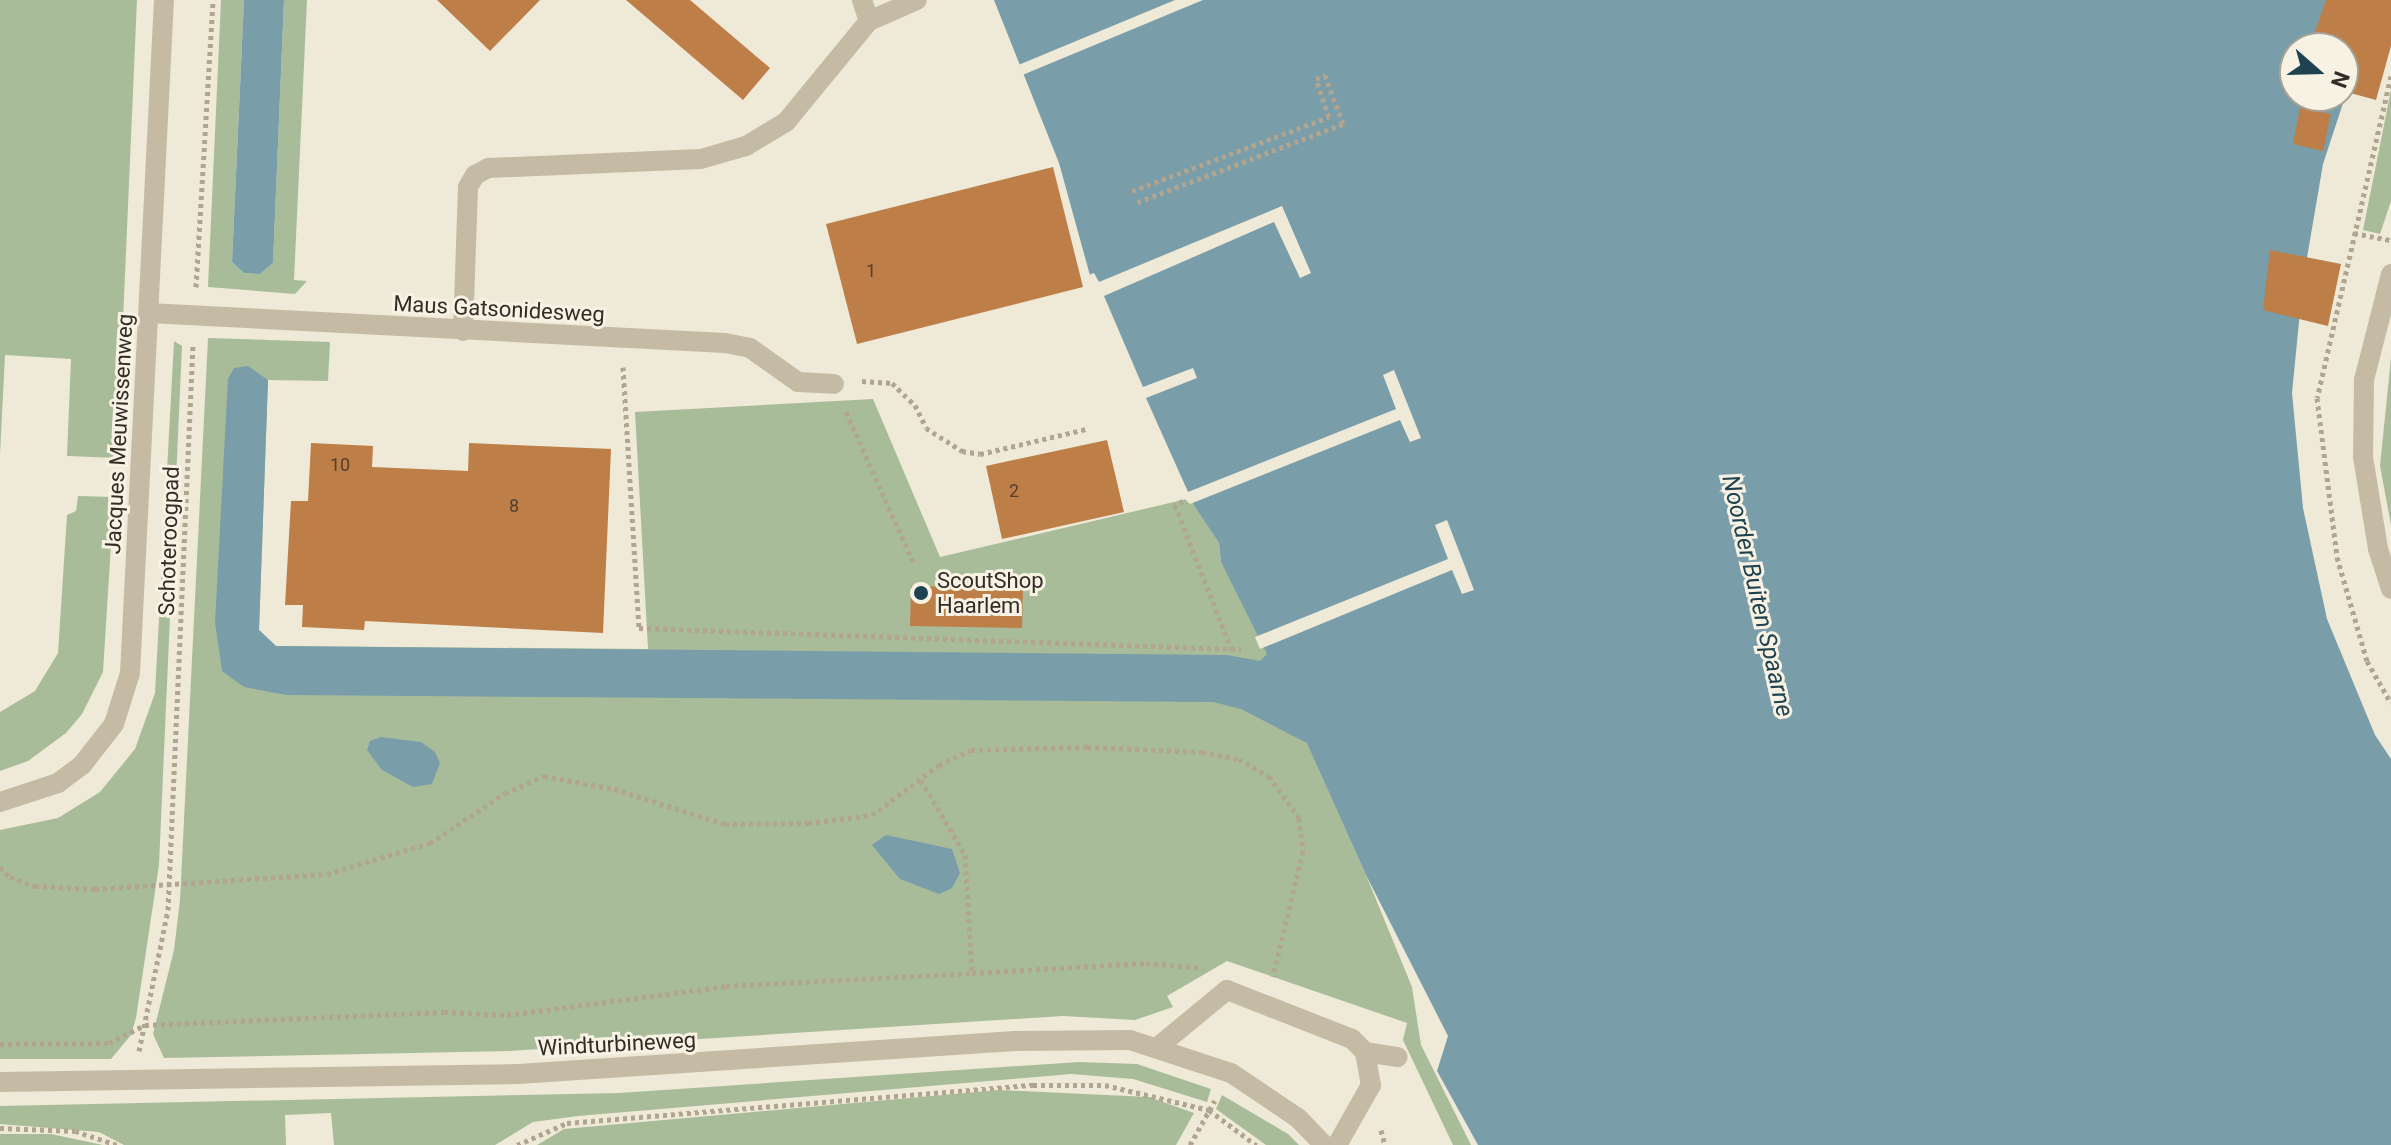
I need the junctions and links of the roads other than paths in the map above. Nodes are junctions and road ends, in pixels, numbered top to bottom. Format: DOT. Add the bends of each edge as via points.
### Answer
graph roads {
  1 [pos="164,0"];
  2 [pos="862,0"];
  3 [pos="917,0"];
  4 [pos="869,21"];
  5 [pos="2391,274"];
  6 [pos="149,313"];
  7 [pos="463,331"];
  8 [pos="834,384"];
  9 [pos="2391,589"];
  10 [pos="0,802"];
  11 [pos="1159,1046"];
  12 [pos="1365,1052"];
  13 [pos="1398,1057"];
  14 [pos="0,1082"];
  15 [pos="1324,1145"];
  16 [pos="1337,1145"];
  1 -- 6 [label="street, Jacques Meuwissenweg"];
  2 -- 4 [label="street"];
  3 -- 4 [label="street"];
  4 -- 7 [label="street" via="786,122 746,146 701,159 488,168 475,175 468,187"];
  5 -- 9 [label="street" via="2364,380 2363,457 2378,549"];
  6 -- 7 [label="street, Maus Gatsonidesweg"];
  6 -- 10 [label="street, Jacques Meuwissenweg" via="133,640 123,701 114,724 82,765 58,783"];
  7 -- 8 [label="street, Maus Gatsonidesweg" via="725,343 750,348 798,382"];
  11 -- 12 [label="street" via="1227,990 1352,1039"];
  11 -- 14 [label="street, Windturbineweg" via="1057,1039 518,1074"];
  11 -- 15 [label="street, Windturbineweg" via="1231,1073 1298,1118"];
  12 -- 13 [label="street"];
  12 -- 16 [label="street" via="1371,1085"];
}
